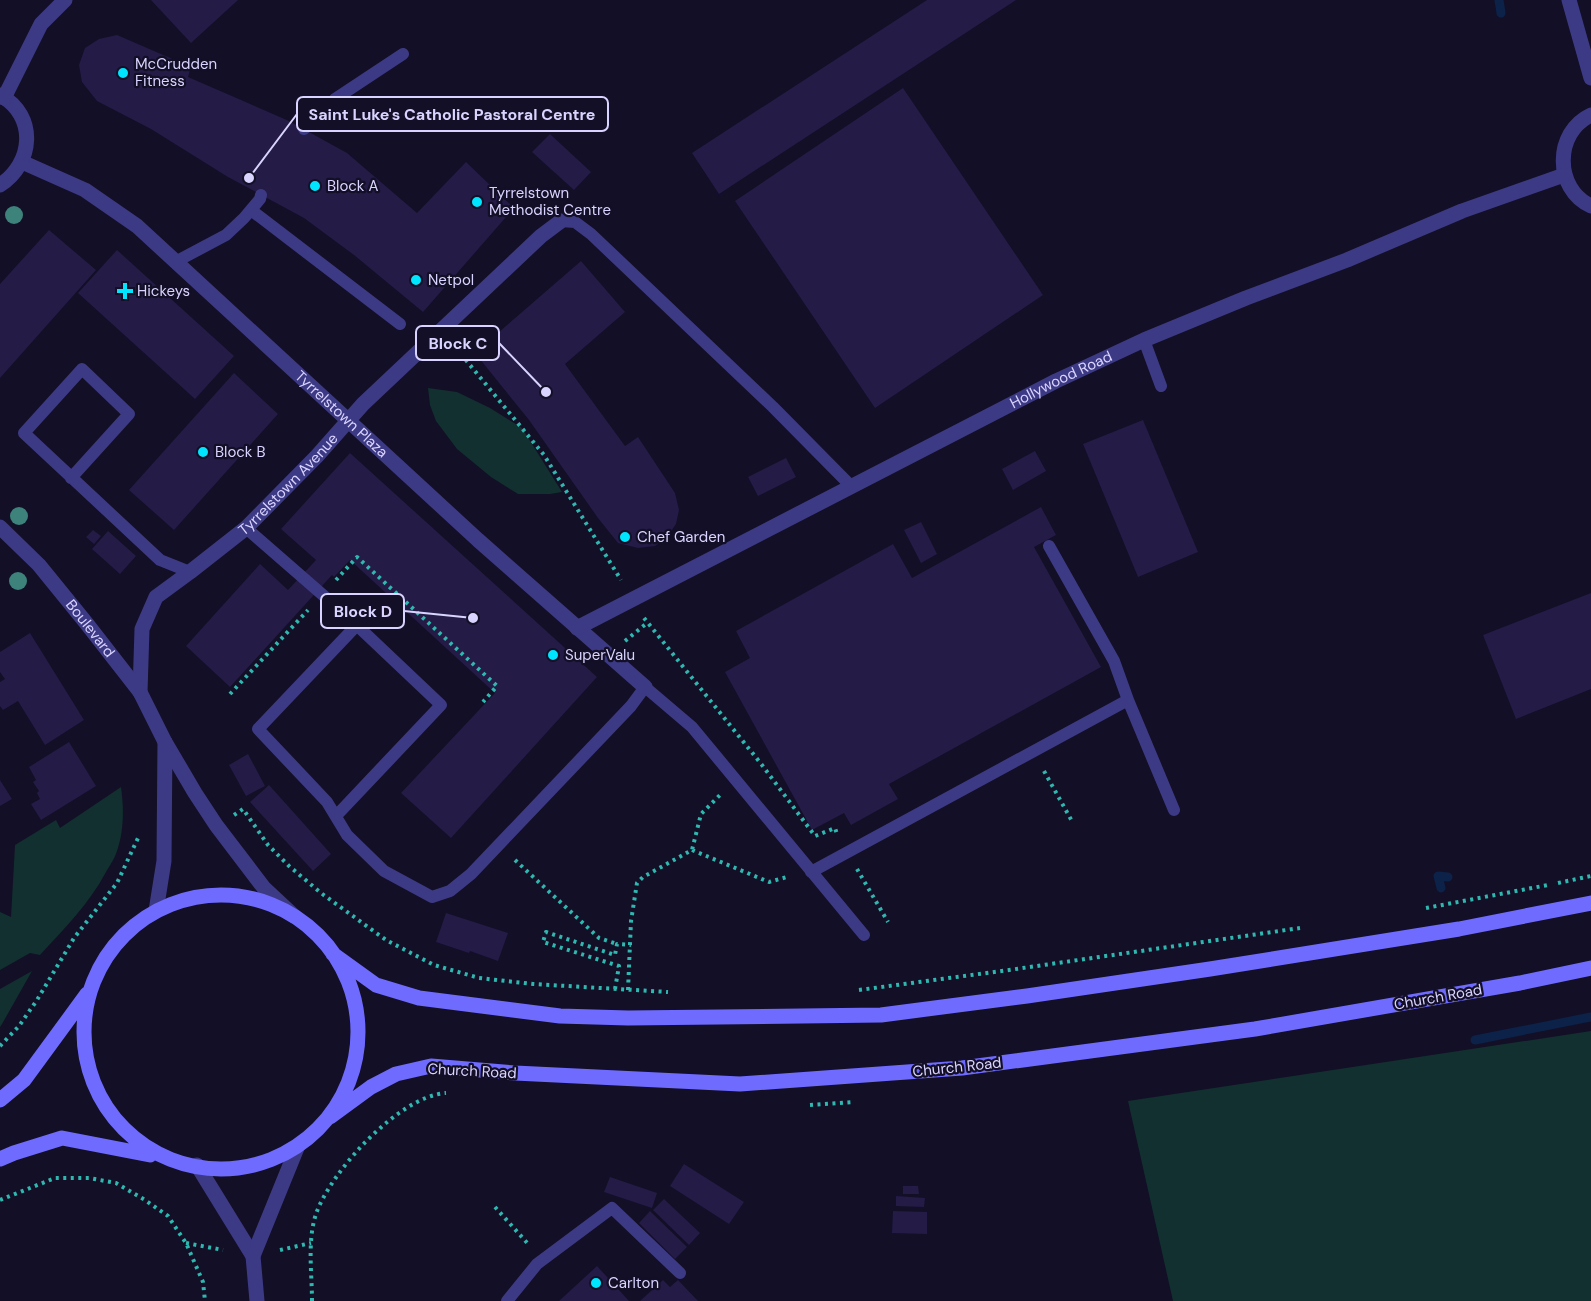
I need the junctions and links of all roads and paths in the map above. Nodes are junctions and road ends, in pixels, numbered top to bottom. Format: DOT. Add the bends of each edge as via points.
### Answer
graph roads {
  1 [pos="64,0"];
  2 [pos="1569,0"];
  3 [pos="403,54"];
  4 [pos="1591,78"];
  5 [pos="2,97"];
  6 [pos="1591,115"];
  7 [pos="304,129"];
  8 [pos="22,162"];
  9 [pos="1564,175"];
  10 [pos="0,185"];
  11 [pos="261,195"];
  12 [pos="1591,206"];
  13 [pos="251,210"];
  14 [pos="561,221"];
  15 [pos="177,261"];
  16 [pos="400,324"];
  17 [pos="441,330"];
  18 [pos="1144,340"];
  19 [pos="1161,386"];
  20 [pos="349,420"];
  21 [pos="71,478"];
  22 [pos="852,487"];
  23 [pos="0,527"];
  24 [pos="246,528"];
  25 [pos="1050,546"];
  26 [pos="190,572"];
  27 [pos="342,574"];
  28 [pos="633,600"];
  29 [pos="310,608"];
  30 [pos="356,626"];
  31 [pos="577,628"];
  32 [pos="645,687"];
  33 [pos="140,692"];
  34 [pos="230,694"];
  35 [pos="1128,700"];
  36 [pos="483,702"];
  37 [pos="165,742"];
  38 [pos="1033,751"];
  39 [pos="736,780"];
  40 [pos="243,809"];
  41 [pos="1174,810"];
  42 [pos="336,816"];
  43 [pos="1073,822"];
  44 [pos="138,838"];
  45 [pos="499,845"];
  46 [pos="692,850"];
  47 [pos="848,852"];
  48 [pos="812,872"];
  49 [pos="1591,876"];
  50 [pos="1591,903"];
  51 [pos="1416,910"];
  52 [pos="156,911"];
  53 [pos="294,916"];
  54 [pos="888,922"];
  55 [pos="1311,927"];
  56 [pos="864,935"];
  57 [pos="617,944"];
  58 [pos="631,945"];
  59 [pos="333,954"];
  60 [pos="1591,968"];
  61 [pos="615,989"];
  62 [pos="89,990"];
  63 [pos="628,990"];
  64 [pos="857,990"];
  65 [pos="675,992"];
  66 [pos="0,1046"];
  67 [pos="0,1100"];
  68 [pos="330,1117"];
  69 [pos="297,1148"];
  70 [pos="159,1157"];
  71 [pos="0,1159"];
  72 [pos="197,1165"];
  73 [pos="0,1200"];
  74 [pos="495,1207"];
  75 [pos="311,1243"];
  76 [pos="254,1256"];
  77 [pos="543,1261"];
  78 [pos="680,1273"];
  79 [pos="205,1301"];
  80 [pos="257,1301"];
  81 [pos="312,1301"];
  82 [pos="507,1301"];
  1 -- 5 [label="street" via="41,24"];
  2 -- 4 [label="street"];
  3 -- 7 [label="lane" via="335,99"];
  5 -- 8 [label="street" via="21,115 25,126"];
  6 -- 9 [label="street" via="1573,129 1566,143"];
  8 -- 10 [label="street" via="14,175"];
  8 -- 15 [label="street, Tyrrelstown Plaza" via="85,190 137,225"];
  9 -- 12 [label="street" via="1572,191"];
  9 -- 18 [label="street, Hollywood Road" via="1462,211"];
  11 -- 13 [label="lane"];
  13 -- 15 [label="lane" via="226,235"];
  13 -- 16 [label="lane"];
  14 -- 17 [label="street, Tyrrelstown Avenue"];
  14 -- 22 [label="lane" via="575,222 591,234"];
  15 -- 20 [label="street, Tyrrelstown Plaza"];
  17 -- 20 [label="street, Tyrrelstown Avenue"];
  17 -- 28 [label="path" via="544,455"];
  18 -- 19 [label="lane"];
  18 -- 22 [label="street, Hollywood Road"];
  20 -- 24 [label="street, Tyrrelstown Avenue"];
  20 -- 31 [label="street, Tyrrelstown Plaza"];
  21 -- 21 [label="lane" via="129,414 82,369 24,433"];
  21 -- 26 [label="lane" via="160,560"];
  22 -- 28 [label="street, Hollywood Road"];
  23 -- 33 [label="street, Boulevard" via="39,565"];
  24 -- 26 [label="street, Tyrrelstown Avenue"];
  24 -- 30 [label="lane"];
  25 -- 35 [label="lane" via="1114,661"];
  26 -- 33 [label="street, Tyrrelstown Avenue" via="156,597 142,629"];
  27 -- 36 [label="path" via="357,557 497,686"];
  28 -- 31 [label="street, Hollywood Road"];
  28 -- 47 [label="path" via="815,836 835,828"];
  29 -- 34 [label="path"];
  30 -- 42 [label="lane" via="258,729"];
  30 -- 42 [label="lane" via="441,705"];
  31 -- 32 [label="street, Tyrrelstown Plaza"];
  32 -- 39 [label="lane" via="692,727"];
  32 -- 45 [label="lane"];
  33 -- 37 [label="street, Boulevard"];
  35 -- 38 [label="lane"];
  35 -- 41 [label="lane"];
  37 -- 52 [label="street, Boulevard" via="164,861"];
  37 -- 53 [label="street, Boulevard" via="216,825 264,888"];
  38 -- 43 [label="path"];
  38 -- 47 [label="lane"];
  39 -- 46 [label="path" via="701,814"];
  39 -- 48 [label="lane"];
  40 -- 61 [label="path" via="268,845 321,893 386,940 434,965 479,978"];
  42 -- 45 [label="lane" via="347,835 384,871 432,897 457,886"];
  44 -- 66 [label="path" via="117,883 74,938 19,1026"];
  45 -- 57 [label="path" via="599,938"];
  46 -- 48 [label="path" via="769,882"];
  46 -- 58 [label="path" via="637,883"];
  47 -- 48 [label="lane"];
  47 -- 54 [label="path"];
  48 -- 56 [label="lane"];
  49 -- 51 [label="path"];
  50 -- 59 [label="main road" via="1459,929 1210,969 881,1015 560,1016 419,998 376,985"];
  52 -- 53 [label="main road" via="206,896 250,898"];
  52 -- 62 [label="main road" via="122,937 102,962"];
  53 -- 59 [label="main road"];
  55 -- 64 [label="path"];
  57 -- 58 [label="path"];
  57 -- 61 [label="path" via="615,955 546,932 543,942 619,966"];
  58 -- 63 [label="path"];
  59 -- 68 [label="main road" via="349,984 358,1042 345,1093"];
  60 -- 68 [label="main road, Church Road" via="1254,1029 962,1068 741,1084 430,1066 396,1074"];
  61 -- 63 [label="path"];
  62 -- 67 [label="main road" via="24,1080"];
  62 -- 70 [label="main road" via="82,1037 92,1084 111,1117 133,1140"];
  63 -- 65 [label="path"];
  68 -- 69 [label="main road"];
  69 -- 72 [label="main road" via="271,1162"];
  69 -- 76 [label="street"];
  70 -- 71 [label="main road" via="62,1138"];
  70 -- 72 [label="main road"];
  72 -- 76 [label="street"];
  73 -- 79 [label="path" via="55,1178 89,1178 116,1184 168,1216 186,1243 202,1282"];
  74 -- 77 [label="path"];
  75 -- 81 [label="path"];
  76 -- 80 [label="street"];
  77 -- 78 [label="lane" via="612,1208"];
  77 -- 82 [label="lane"];
}
